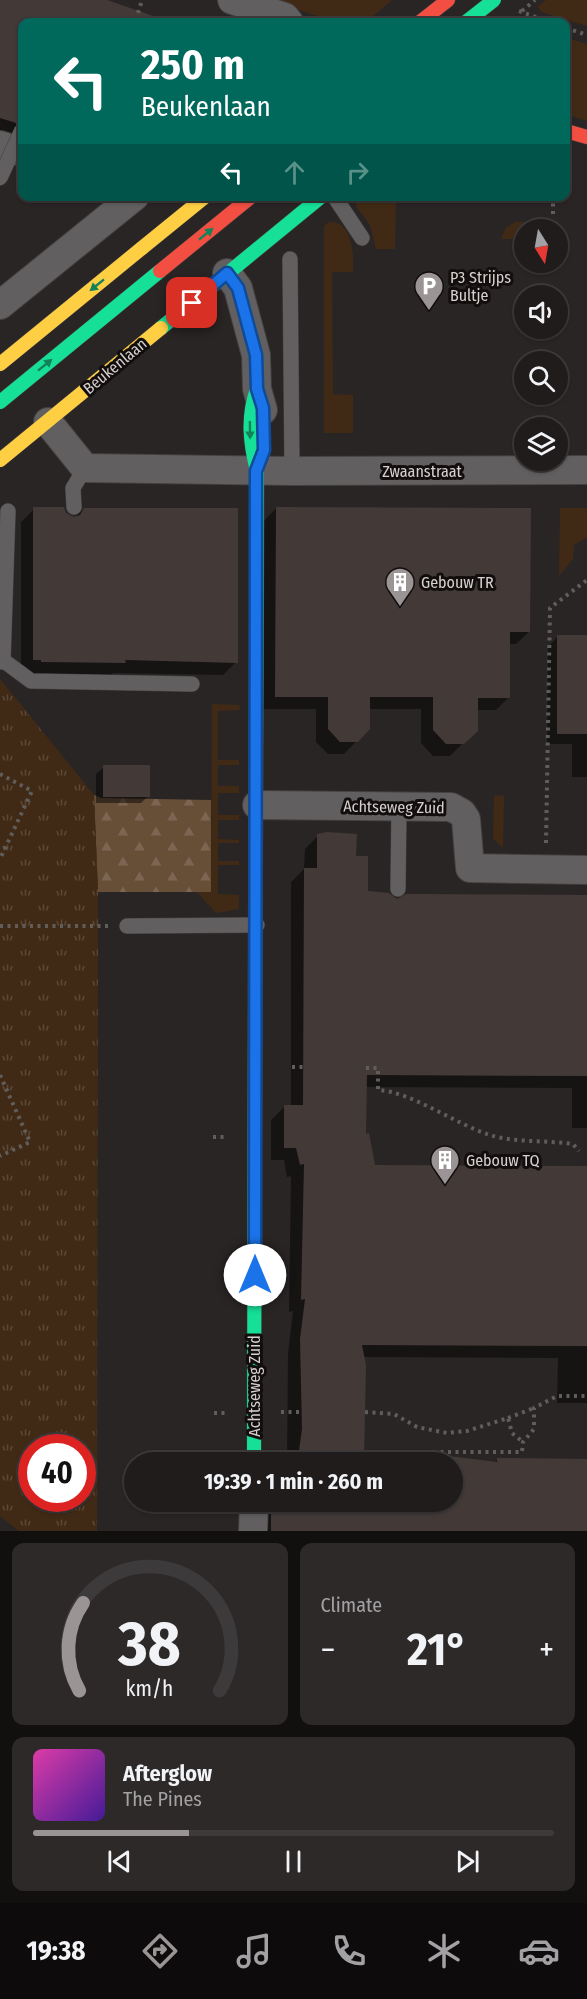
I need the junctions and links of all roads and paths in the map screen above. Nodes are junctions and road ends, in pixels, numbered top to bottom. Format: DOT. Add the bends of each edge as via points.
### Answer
graph roads {
  1 [pos="142,0"];
  2 [pos="232,0"];
  3 [pos="448,0"];
  4 [pos="494,0"];
  5 [pos="138,12"];
  6 [pos="286,18"];
  7 [pos="425,18"];
  8 [pos="471,18"];
  9 [pos="570,29"];
  10 [pos="587,35"];
  11 [pos="570,131"];
  12 [pos="587,137"];
  13 [pos="18,139"];
  14 [pos="0,145"];
  15 [pos="18,151"];
  16 [pos="0,178"];
  17 [pos="129,201"];
  18 [pos="200,201"];
  19 [pos="246,201"];
  20 [pos="316,201"];
  21 [pos="337,201"];
  22 [pos="553,201"];
  23 [pos="553,214"];
  24 [pos="362,238"];
  25 [pos="290,260"];
  26 [pos="227,273"];
  27 [pos="0,305"];
  28 [pos="0,364"];
  29 [pos="0,402"];
  30 [pos="48,422"];
  31 [pos="0,460"];
  32 [pos="86,468"];
  33 [pos="587,470"];
  34 [pos="256,471"];
  35 [pos="292,471"];
  36 [pos="74,507"];
  37 [pos="8,511"];
  38 [pos="587,580"];
  39 [pos="1,660"];
  40 [pos="192,684"];
  41 [pos="0,774"];
  42 [pos="257,805"];
  43 [pos="399,806"];
  44 [pos="0,859"];
  45 [pos="545,870"];
  46 [pos="587,870"];
  47 [pos="398,889"];
  48 [pos="256,925"];
  49 [pos="0,926"];
  50 [pos="127,926"];
  51 [pos="292,1067"];
  52 [pos="303,1067"];
  53 [pos="366,1068"];
  54 [pos="0,1075"];
  55 [pos="579,1151"];
  56 [pos="0,1156"];
  57 [pos="587,1396"];
  58 [pos="534,1408"];
  59 [pos="290,1412"];
  60 [pos="302,1412"];
  61 [pos="364,1413"];
  62 [pos="508,1418"];
  63 [pos="523,1442"];
  64 [pos="254,1452"];
  65 [pos="463,1452"];
  66 [pos="254,1512"];
  67 [pos="253,1531"];
  1 -- 5 [label="path"];
  2 -- 6 [label="street"];
  3 -- 7 [label="street"];
  4 -- 8 [label="street, bridge"];
  9 -- 10 [label="path"];
  11 -- 12 [label="street"];
  13 -- 16 [label="lane, bridge"];
  14 -- 15 [label="street"];
  17 -- 27 [label="street"];
  18 -- 28 [label="street, one-way, bridge"];
  29 -- 19 [label="street, one-way, bridge"];
  20 -- 26 [label="street, Beukenlaan"];
  21 -- 24 [label="lane"];
  22 -- 23 [label="path"];
  25 -- 35 [label="lane"];
  26 -- 30 [label="street, Beukenlaan"];
  26 -- 34 [label="street, Achtseweg Zuid" via="238,288 256,355 264,450"];
  30 -- 31 [label="street, Beukenlaan"];
  30 -- 32 [label="street"];
  32 -- 34 [label="street"];
  32 -- 36 [label="lane" via="73,488"];
  33 -- 35 [label="street, Zwaanstraat"];
  34 -- 35 [label="street, Zwaanstraat"];
  34 -- 42 [label="street, Achtseweg Zuid"];
  37 -- 39 [label="lane"];
  38 -- 45 [label="path" via="550,608"];
  39 -- 40 [label="lane" via="31,681"];
  41 -- 44 [label="path" via="32,791"];
  42 -- 43 [label="street, Achtseweg Zuid"];
  42 -- 48 [label="street, Achtseweg Zuid"];
  43 -- 45 [label="street, Achtseweg Zuid" via="445,806 462,813 469,830 470,868"];
  43 -- 47 [label="lane"];
  45 -- 46 [label="street, Achtseweg Zuid"];
  48 -- 50 [label="lane"];
  48 -- 64 [label="street, Achtseweg Zuid"];
  49 -- 50 [label="path"];
  51 -- 52 [label="path"];
  53 -- 55 [label="path" via="378,1068 378,1090 401,1094 479,1131 498,1137 573,1144"];
  54 -- 56 [label="path" via="30,1142"];
  57 -- 58 [label="path" via="557,1396"];
  58 -- 62 [label="path"];
  58 -- 63 [label="path" via="534,1429"];
  59 -- 60 [label="path"];
  61 -- 62 [label="path" via="394,1414 417,1427 447,1432 467,1431"];
  62 -- 63 [label="path" via="512,1433"];
  63 -- 65 [label="path" via="522,1452"];
  66 -- 67 [label="street"];
}
